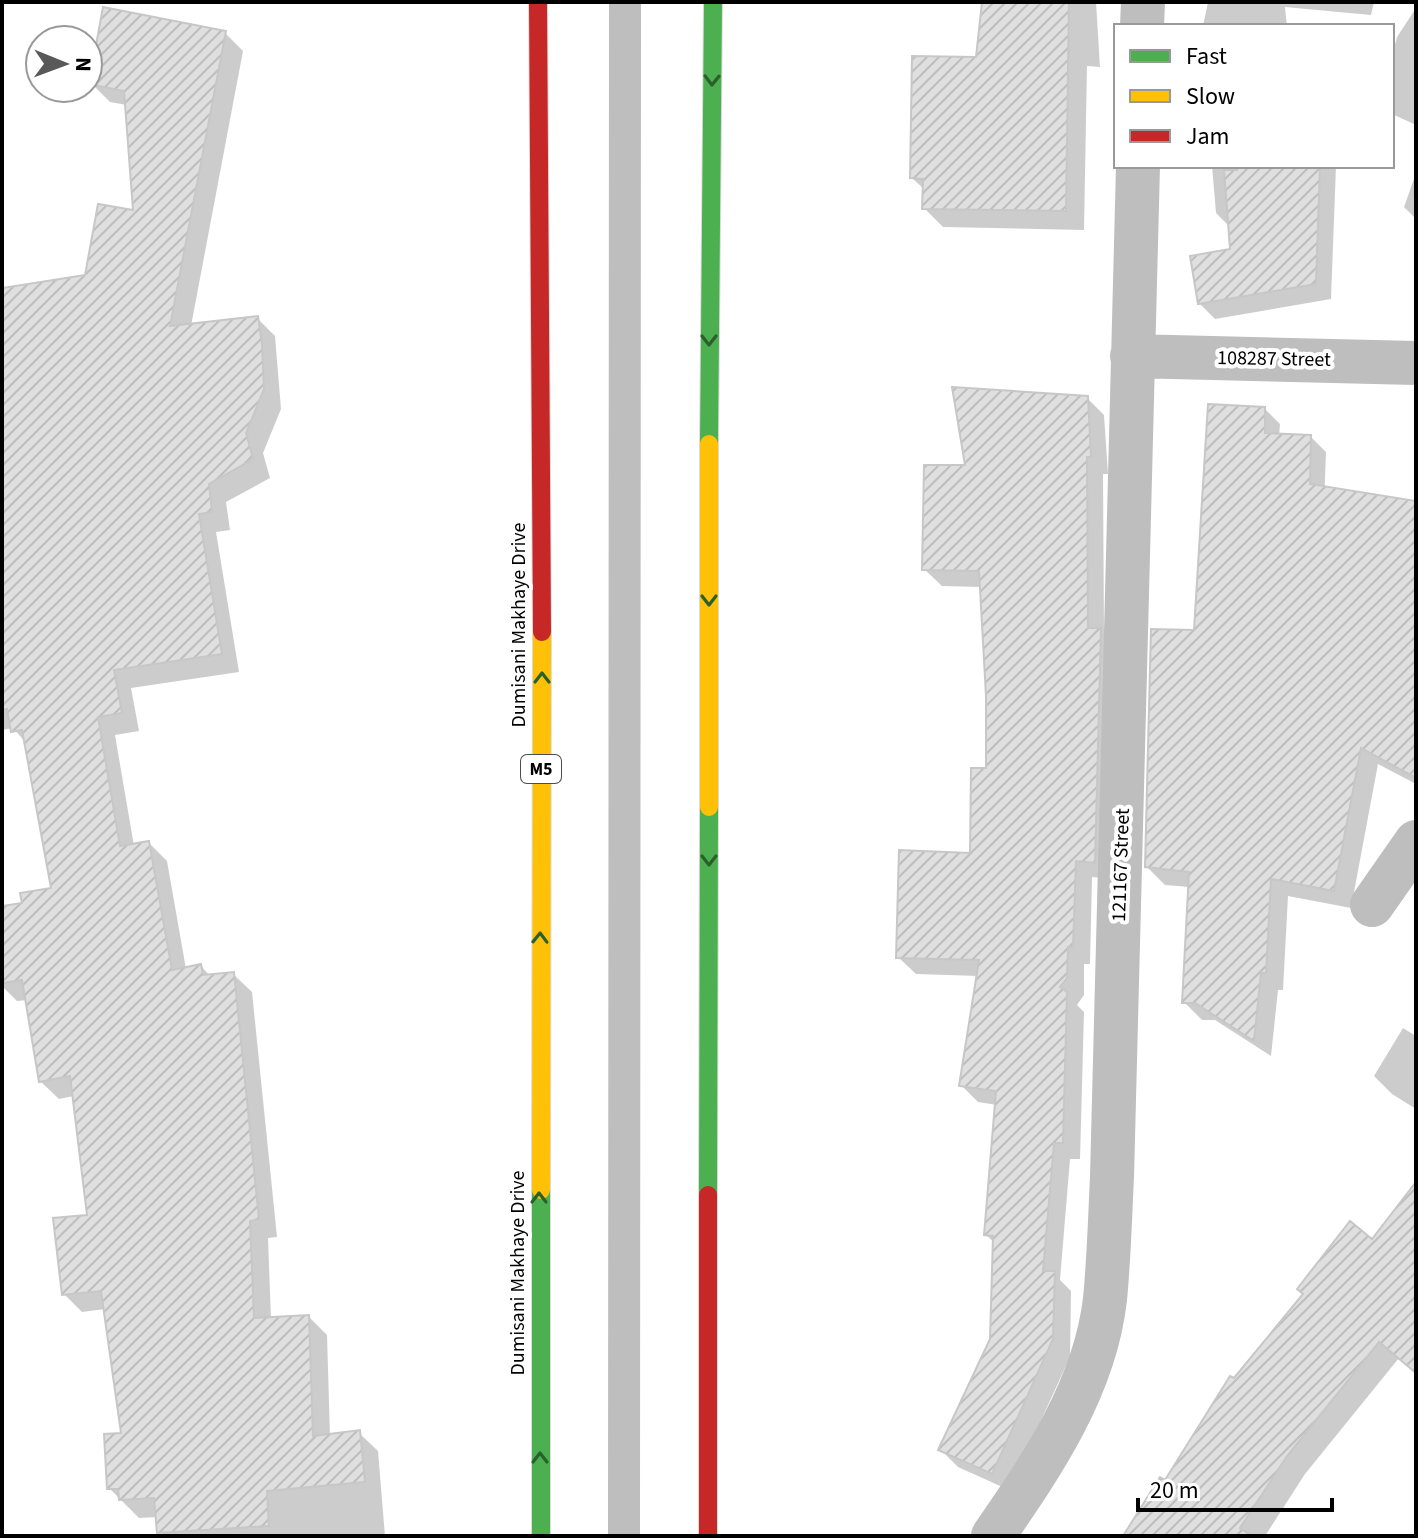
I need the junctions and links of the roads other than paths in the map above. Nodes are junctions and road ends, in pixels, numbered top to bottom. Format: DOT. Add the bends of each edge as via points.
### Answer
graph roads {
  1 [pos="538,2"];
  2 [pos="625,2"];
  3 [pos="713,2"];
  4 [pos="1143,2"];
  5 [pos="1142,24"];
  6 [pos="1138,168"];
  7 [pos="1132,356"];
  8 [pos="1416,363"];
  9 [pos="1416,842"];
  10 [pos="1372,905"];
  11 [pos="541,1536"];
  12 [pos="624,1536"];
  13 [pos="708,1536"];
  14 [pos="993,1536"];
  11 -- 1 [label="main road, Dumisani Makhaye Drive / M5, one-way"];
  2 -- 12 [label="lane"];
  3 -- 13 [label="main road, one-way"];
  4 -- 5 [label="street"];
  6 -- 7 [label="street, 121167 Street"];
  7 -- 8 [label="street, 108287 Street"];
  7 -- 14 [label="street, 121167 Street" via="1105,1302 1083,1383 1047,1457"];
  9 -- 10 [label="street"];
}
